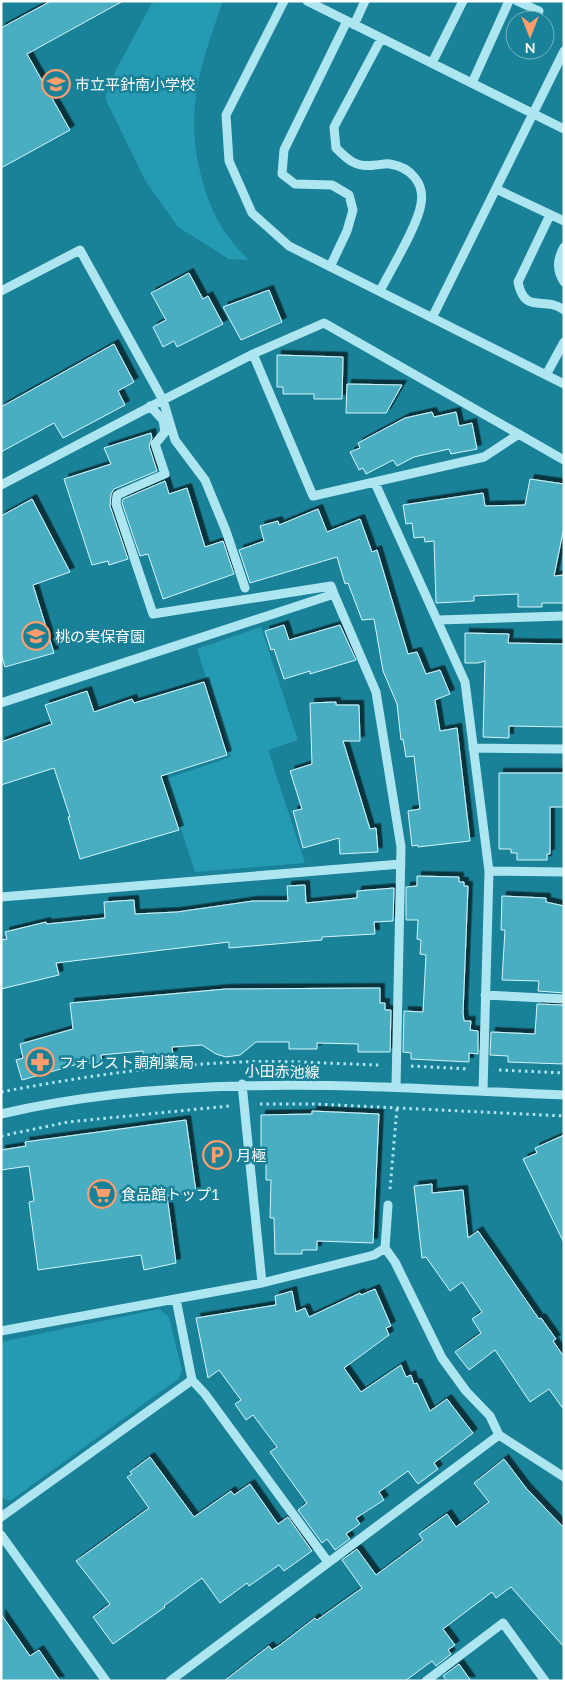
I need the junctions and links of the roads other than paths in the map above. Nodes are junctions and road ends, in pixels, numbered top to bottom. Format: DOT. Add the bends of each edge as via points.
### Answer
graph roads {
  1 [pos="284,1"];
  2 [pos="307,1"];
  3 [pos="365,1"];
  4 [pos="463,1"];
  5 [pos="509,1"];
  6 [pos="517,1"];
  7 [pos="537,10"];
  8 [pos="350,23"];
  9 [pos="381,38"];
  10 [pos="564,50"];
  11 [pos="432,63"];
  12 [pos="472,83"];
  13 [pos="533,114"];
  14 [pos="564,129"];
  15 [pos="496,188"];
  16 [pos="550,214"];
  17 [pos="564,221"];
  18 [pos="564,247"];
  19 [pos="330,267"];
  20 [pos="564,282"];
  21 [pos="1,291"];
  22 [pos="380,291"];
  23 [pos="564,310"];
  24 [pos="432,318"];
  25 [pos="564,342"];
  26 [pos="252,354"];
  27 [pos="546,375"];
  28 [pos="564,384"];
  29 [pos="163,400"];
  30 [pos="150,406"];
  31 [pos="519,434"];
  32 [pos="564,460"];
  33 [pos="376,483"];
  34 [pos="1,485"];
  35 [pos="245,588"];
  36 [pos="334,594"];
  37 [pos="564,616"];
  38 [pos="439,620"];
  39 [pos="1,703"];
  40 [pos="473,748"];
  41 [pos="564,749"];
  42 [pos="401,864"];
  43 [pos="489,871"];
  44 [pos="564,872"];
  45 [pos="1,897"];
  46 [pos="484,995"];
  47 [pos="564,999"];
  48 [pos="242,1084"];
  49 [pos="396,1087"];
  50 [pos="483,1091"];
  51 [pos="564,1095"];
  52 [pos="1,1114"];
  53 [pos="388,1205"];
  54 [pos="385,1248"];
  55 [pos="262,1283"];
  56 [pos="176,1299"];
  57 [pos="1,1331"];
  58 [pos="192,1380"];
  59 [pos="499,1435"];
  60 [pos="564,1477"];
  61 [pos="1,1517"];
  62 [pos="1,1535"];
  63 [pos="328,1562"];
  64 [pos="106,1681"];
  65 [pos="170,1681"];
  66 [pos="426,1681"];
  67 [pos="545,1681"];
  1 -- 19 [label="street" via="226,115 229,161 252,213 289,246"];
  2 -- 8 [label="street"];
  3 -- 8 [label="street"];
  4 -- 11 [label="street"];
  5 -- 12 [label="street"];
  6 -- 7 [label="street"];
  8 -- 9 [label="street"];
  8 -- 19 [label="street" via="284,150 282,174 295,184 332,185 349,195 352,210 347,231"];
  9 -- 11 [label="street"];
  9 -- 22 [label="street" via="334,127 336,148 349,161 362,168 388,163 407,168 418,184 422,204"];
  10 -- 13 [label="street"];
  11 -- 12 [label="street"];
  12 -- 13 [label="street"];
  13 -- 14 [label="street"];
  13 -- 15 [label="street"];
  15 -- 16 [label="street"];
  15 -- 24 [label="street"];
  16 -- 17 [label="street"];
  16 -- 23 [label="street" via="518,282 526,301 555,304"];
  18 -- 20 [label="street" via="559,256 558,272"];
  19 -- 22 [label="street"];
  21 -- 29 [label="street" via="80,250"];
  22 -- 24 [label="street"];
  24 -- 27 [label="street"];
  25 -- 27 [label="street"];
  26 -- 29 [label="street"];
  26 -- 31 [label="street" via="324,323"];
  26 -- 33 [label="street" via="313,496"];
  27 -- 28 [label="street"];
  29 -- 30 [label="street"];
  29 -- 35 [label="street" via="175,440 205,480"];
  30 -- 34 [label="street"];
  30 -- 36 [label="street" via="163,420 166,432 155,444 165,474 117,495 116,504 153,614 330,586"];
  31 -- 32 [label="street"];
  31 -- 33 [label="street" via="484,458"];
  33 -- 38 [label="street"];
  36 -- 39 [label="street" via="254,617"];
  36 -- 42 [label="street" via="376,692"];
  37 -- 38 [label="street"];
  38 -- 40 [label="street" via="465,682"];
  40 -- 41 [label="street"];
  40 -- 43 [label="street"];
  42 -- 45 [label="street"];
  42 -- 49 [label="street"];
  43 -- 44 [label="street"];
  43 -- 46 [label="street"];
  46 -- 47 [label="street"];
  46 -- 50 [label="street"];
  48 -- 49 [label="street, 小田赤池線"];
  48 -- 52 [label="street, 小田赤池線" via="59,1100"];
  48 -- 55 [label="street"];
  49 -- 50 [label="street, 小田赤池線"];
  50 -- 51 [label="street, 小田赤池線"];
  53 -- 54 [label="street"];
  54 -- 55 [label="street" via="374,1255"];
  54 -- 59 [label="street" via="442,1358 466,1391 490,1416"];
  55 -- 56 [label="street"];
  56 -- 57 [label="street"];
  56 -- 58 [label="street"];
  58 -- 61 [label="street"];
  58 -- 63 [label="street"];
  59 -- 60 [label="street"];
  59 -- 63 [label="street"];
  62 -- 64 [label="street"];
  63 -- 65 [label="street"];
  66 -- 67 [label="street" via="503,1623"];
}
